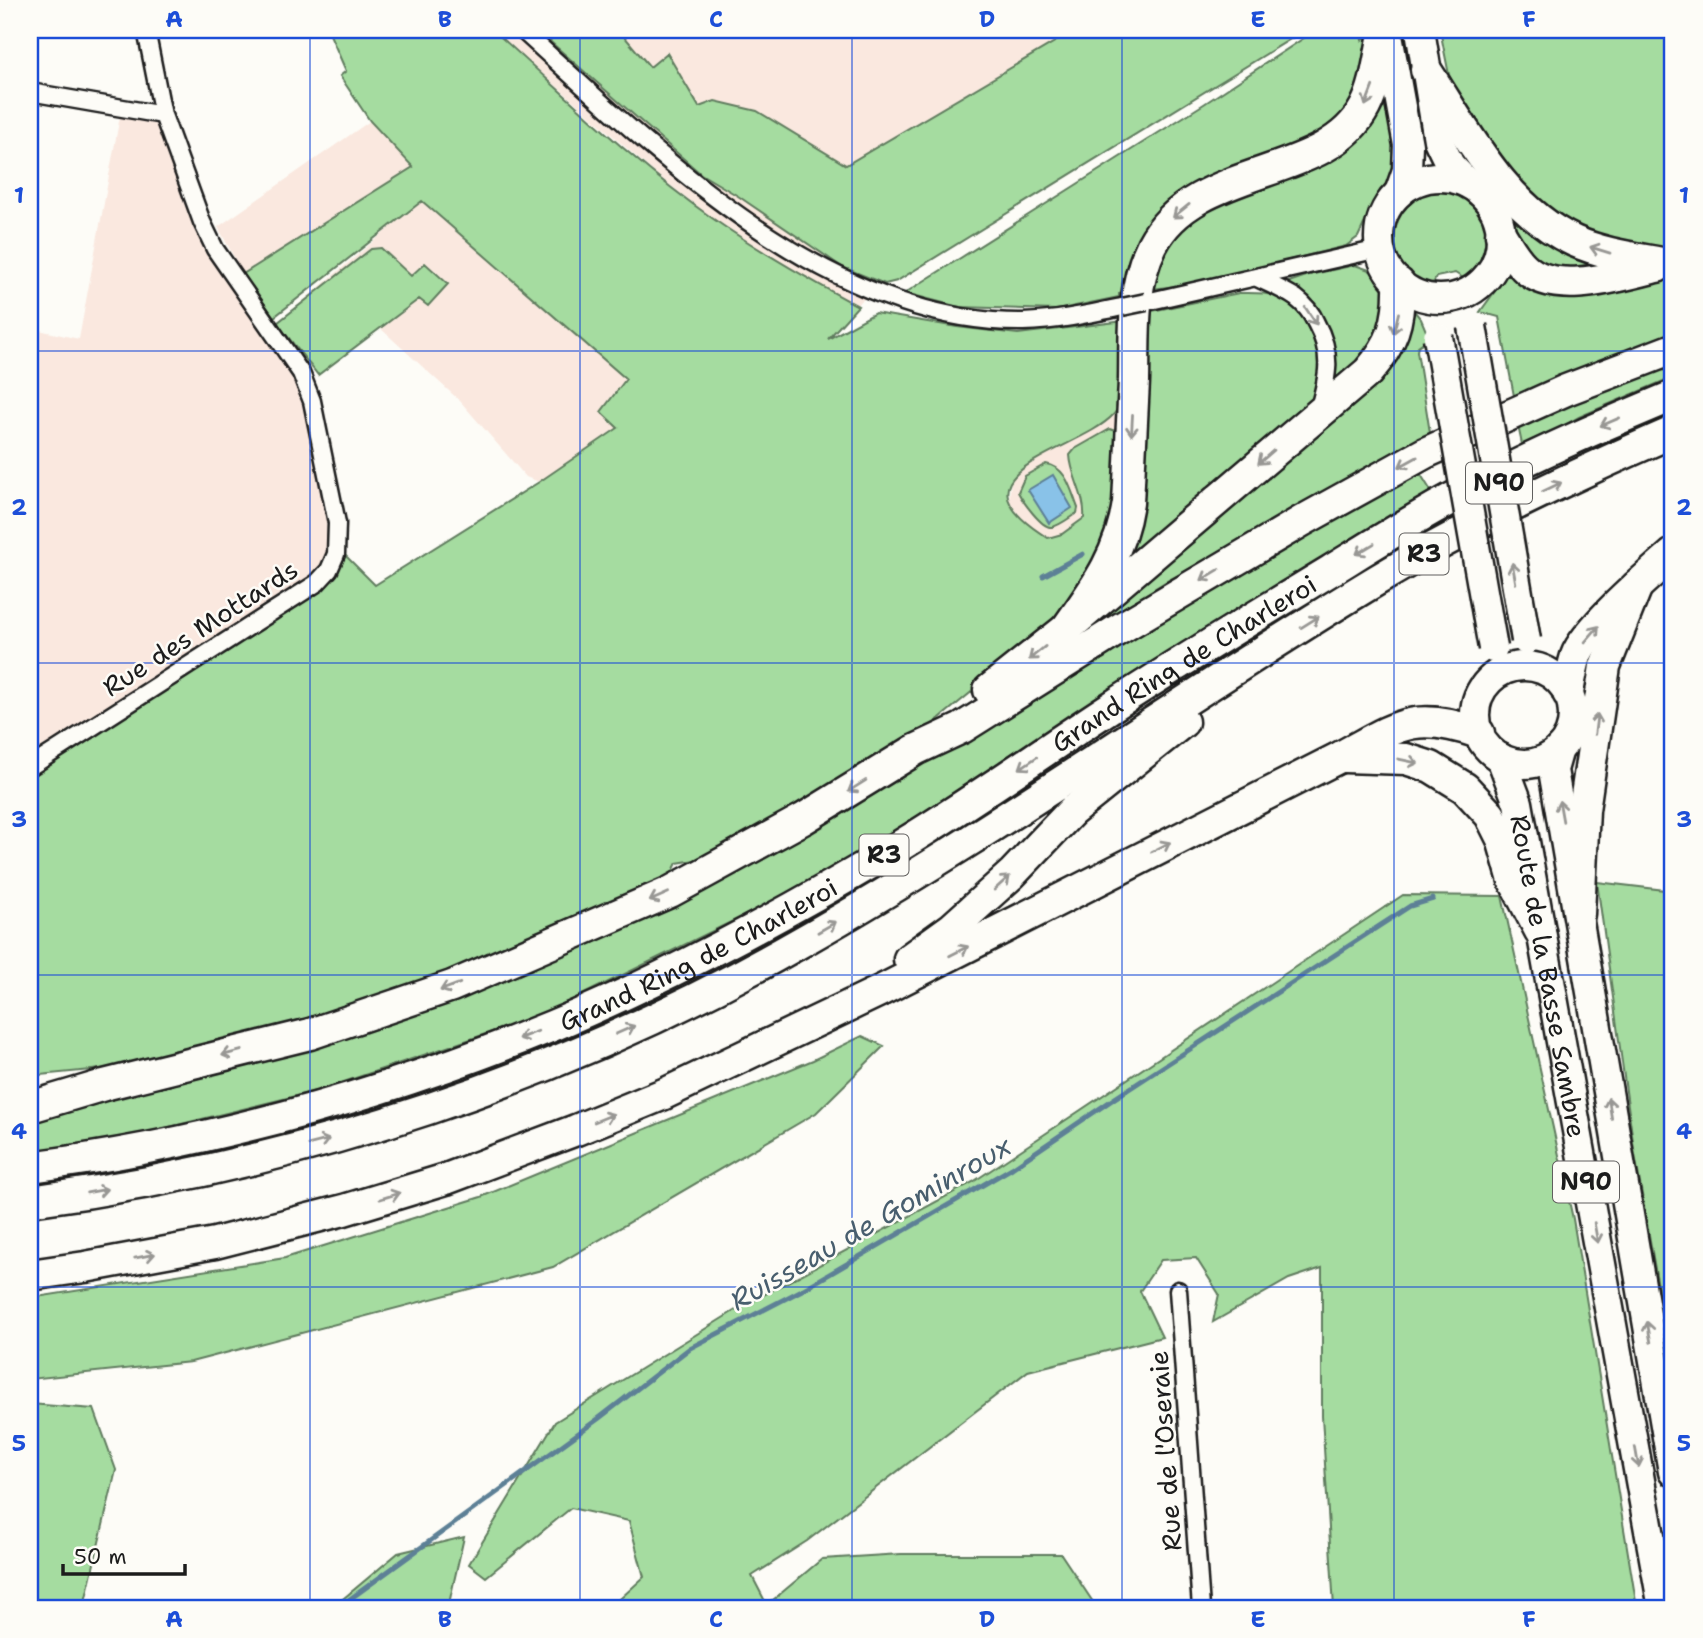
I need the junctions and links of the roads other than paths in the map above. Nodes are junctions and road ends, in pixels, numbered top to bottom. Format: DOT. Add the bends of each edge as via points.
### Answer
graph roads {
  1 [pos="146,30"];
  2 [pos="522,30"];
  3 [pos="1386,30"];
  4 [pos="1420,30"];
  5 [pos="1426,70"];
  6 [pos="30,92"];
  7 [pos="163,115"];
  8 [pos="1466,182"];
  9 [pos="1399,193"];
  10 [pos="1502,235"];
  11 [pos="1379,249"];
  12 [pos="1670,264"];
  13 [pos="1257,278"];
  14 [pos="1407,289"];
  15 [pos="1476,289"];
  16 [pos="1673,349"];
  17 [pos="1673,396"];
  18 [pos="1318,413"];
  19 [pos="1673,432"];
  20 [pos="1673,554"];
  21 [pos="1637,586"];
  22 [pos="1066,629"];
  23 [pos="1252,658"];
  24 [pos="1543,670"];
  25 [pos="1490,680"];
  26 [pos="1568,693"];
  27 [pos="1479,733"];
  28 [pos="1559,749"];
  29 [pos="915,750"];
  30 [pos="1340,757"];
  31 [pos="1501,758"];
  32 [pos="30,766"];
  33 [pos="1579,914"];
  34 [pos="1540,931"];
  35 [pos="831,1013"];
  36 [pos="104,1085"];
  37 [pos="30,1092"];
  38 [pos="30,1107"];
  39 [pos="30,1167"];
  40 [pos="30,1201"];
  41 [pos="30,1275"];
  42 [pos="1178,1290"];
  43 [pos="1673,1472"];
  44 [pos="1202,1608"];
  45 [pos="1663,1608"];
  1 -- 7 [label="street, Rue des Mottards"];
  2 -- 13 [label="street, bridge" via="660,154 735,213 848,281 894,300 957,317 1020,322 1075,317"];
  3 -- 9 [label="highway" via="1408,145 1407,170"];
  3 -- 22 [label="highway, one-way" via="1365,107 1341,137 1204,195 1180,209 1153,245 1137,289 1124,529 1102,579"];
  4 -- 5 [label="highway"];
  5 -- 8 [label="highway" via="1437,140 1450,165"];
  12 -- 5 [label="highway, one-way" via="1599,250 1551,229 1529,211 1478,150"];
  6 -- 7 [label="street"];
  7 -- 32 [label="street, Rue des Mottards" via="215,249 301,373 312,401 337,523 336,554 317,583"];
  8 -- 9 [label="highway" via="1431,178"];
  8 -- 10 [label="highway" via="1491,204"];
  9 -- 11 [label="highway" via="1380,226"];
  10 -- 12 [label="highway" via="1524,269 1541,278 1590,282"];
  10 -- 15 [label="highway" via="1493,271"];
  11 -- 13 [label="street"];
  11 -- 14 [label="highway" via="1389,272"];
  13 -- 18 [label="street, one-way" via="1298,299 1325,340 1328,360"];
  14 -- 15 [label="highway" via="1446,300"];
  14 -- 18 [label="highway, one-way" via="1392,338 1379,359"];
  14 -- 25 [label="highway, N90, bridge" via="1430,315 1438,337 1493,648"];
  24 -- 15 [label="highway, N90, one-way, bridge" via="1526,640 1472,326"];
  16 -- 29 [label="highway, one-way" via="1566,390 1425,453 1116,631 962,728"];
  17 -- 39 [label="highway, Grand Ring de Charleroi / R3, one-way" via="1484,481 1235,629 889,852 668,973 555,1025 438,1070 331,1103 194,1139"];
  18 -- 22 [label="highway, one-way"];
  23 -- 19 [label="highway, Grand Ring de Charleroi / R3, one-way" via="1491,517"];
  20 -- 21 [label="highway"];
  26 -- 21 [label="highway, one-way" via="1576,654"];
  33 -- 21 [label="highway, one-way" via="1584,810 1605,666"];
  22 -- 29 [label="highway, one-way"];
  35 -- 23 [label="highway, one-way" via="952,928 1072,811 1218,696"];
  40 -- 23 [label="highway, Grand Ring de Charleroi / R3, one-way" via="202,1172 326,1140 451,1101 567,1056 686,1003 798,944 1016,813"];
  24 -- 25 [label="highway" via="1510,668"];
  24 -- 26 [label="highway"];
  25 -- 27 [label="highway" via="1475,710"];
  26 -- 28 [label="highway" via="1573,719"];
  27 -- 30 [label="highway" via="1422,721 1397,726"];
  27 -- 31 [label="highway"];
  28 -- 31 [label="highway" via="1538,762 1513,763"];
  33 -- 28 [label="highway, Route de la Basse Sambre / N90, one-way" via="1553,770"];
  29 -- 36 [label="highway, one-way" via="803,819 670,892 452,986 310,1034"];
  30 -- 34 [label="highway, one-way" via="1406,759 1431,767 1465,788 1490,815 1514,881"];
  35 -- 30 [label="highway, one-way"];
  31 -- 34 [label="highway, Route de la Basse Sambre / N90" via="1518,803"];
  43 -- 33 [label="highway, Route de la Basse Sambre / N90, one-way"];
  34 -- 45 [label="highway, Route de la Basse Sambre / N90, one-way"];
  41 -- 35 [label="highway, one-way" via="215,1243 446,1179 664,1094"];
  36 -- 37 [label="highway"];
  36 -- 38 [label="highway"];
  42 -- 44 [label="street, Rue de l'Oseraie"];
}
